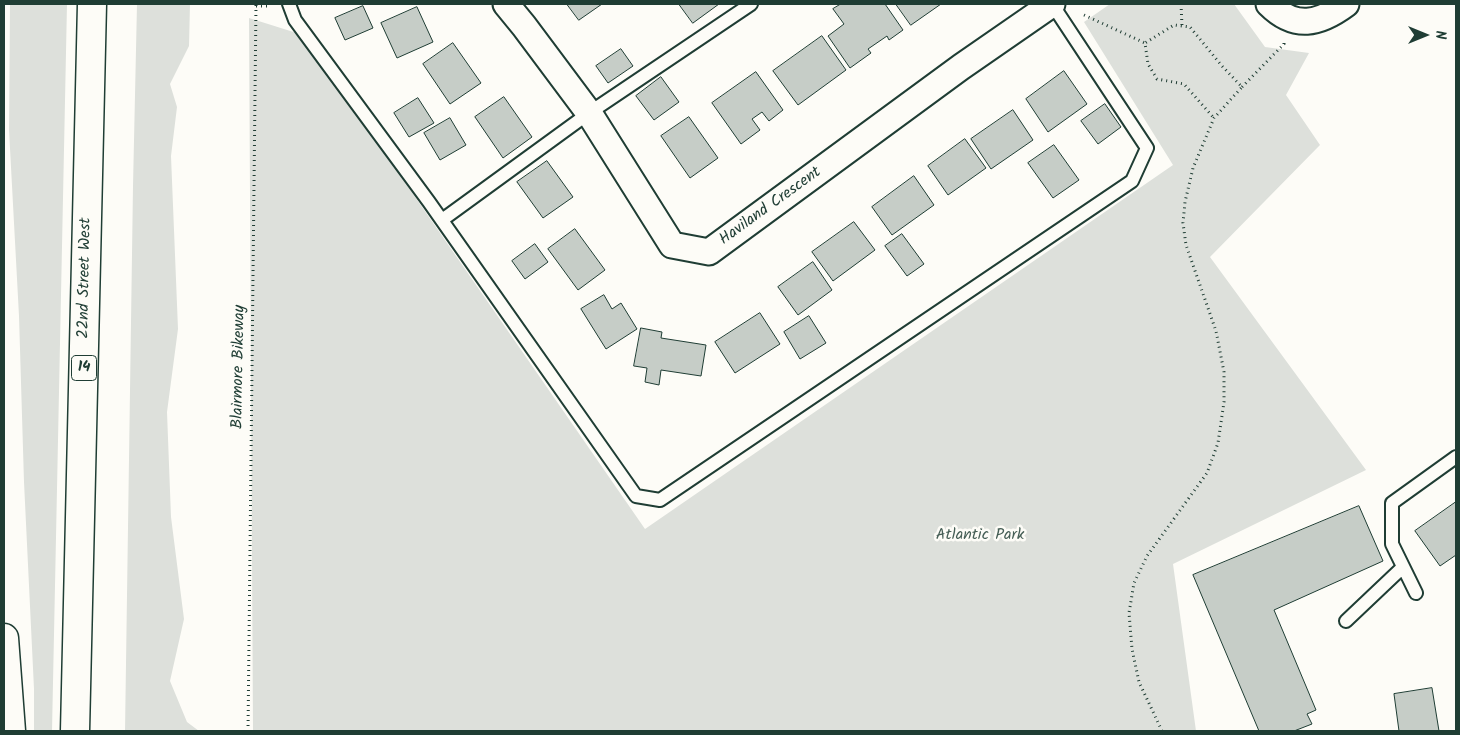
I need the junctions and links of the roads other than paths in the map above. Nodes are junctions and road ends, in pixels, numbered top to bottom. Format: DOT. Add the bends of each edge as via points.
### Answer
graph roads {
  1 [pos="92,4"];
  2 [pos="290,4"];
  3 [pos="506,4"];
  4 [pos="751,4"];
  5 [pos="1052,4"];
  6 [pos="1269,4"];
  7 [pos="1346,4"];
  8 [pos="589,113"];
  9 [pos="442,220"];
  10 [pos="1456,457"];
  11 [pos="1403,567"];
  12 [pos="1416,593"];
  13 [pos="1346,621"];
  14 [pos="4,638"];
  15 [pos="11,731"];
  16 [pos="75,731"];
  1 -- 16 [label="highway, 22nd Street West / 14"];
  2 -- 9 [label="lane" via="295,20"];
  3 -- 8 [label="street, Haviland Crescent"];
  4 -- 8 [label="lane"];
  5 -- 8 [label="street, Haviland Crescent" via="709,252 672,245"];
  5 -- 9 [label="lane" via="1147,148 1132,181 660,500 636,496"];
  6 -- 7 [label="street" via="1297,22 1309,22"];
  8 -- 9 [label="lane"];
  10 -- 11 [label="lane" via="1392,503 1392,544"];
  11 -- 12 [label="lane"];
  11 -- 13 [label="lane"];
  14 -- 15 [label="highway"];
}
